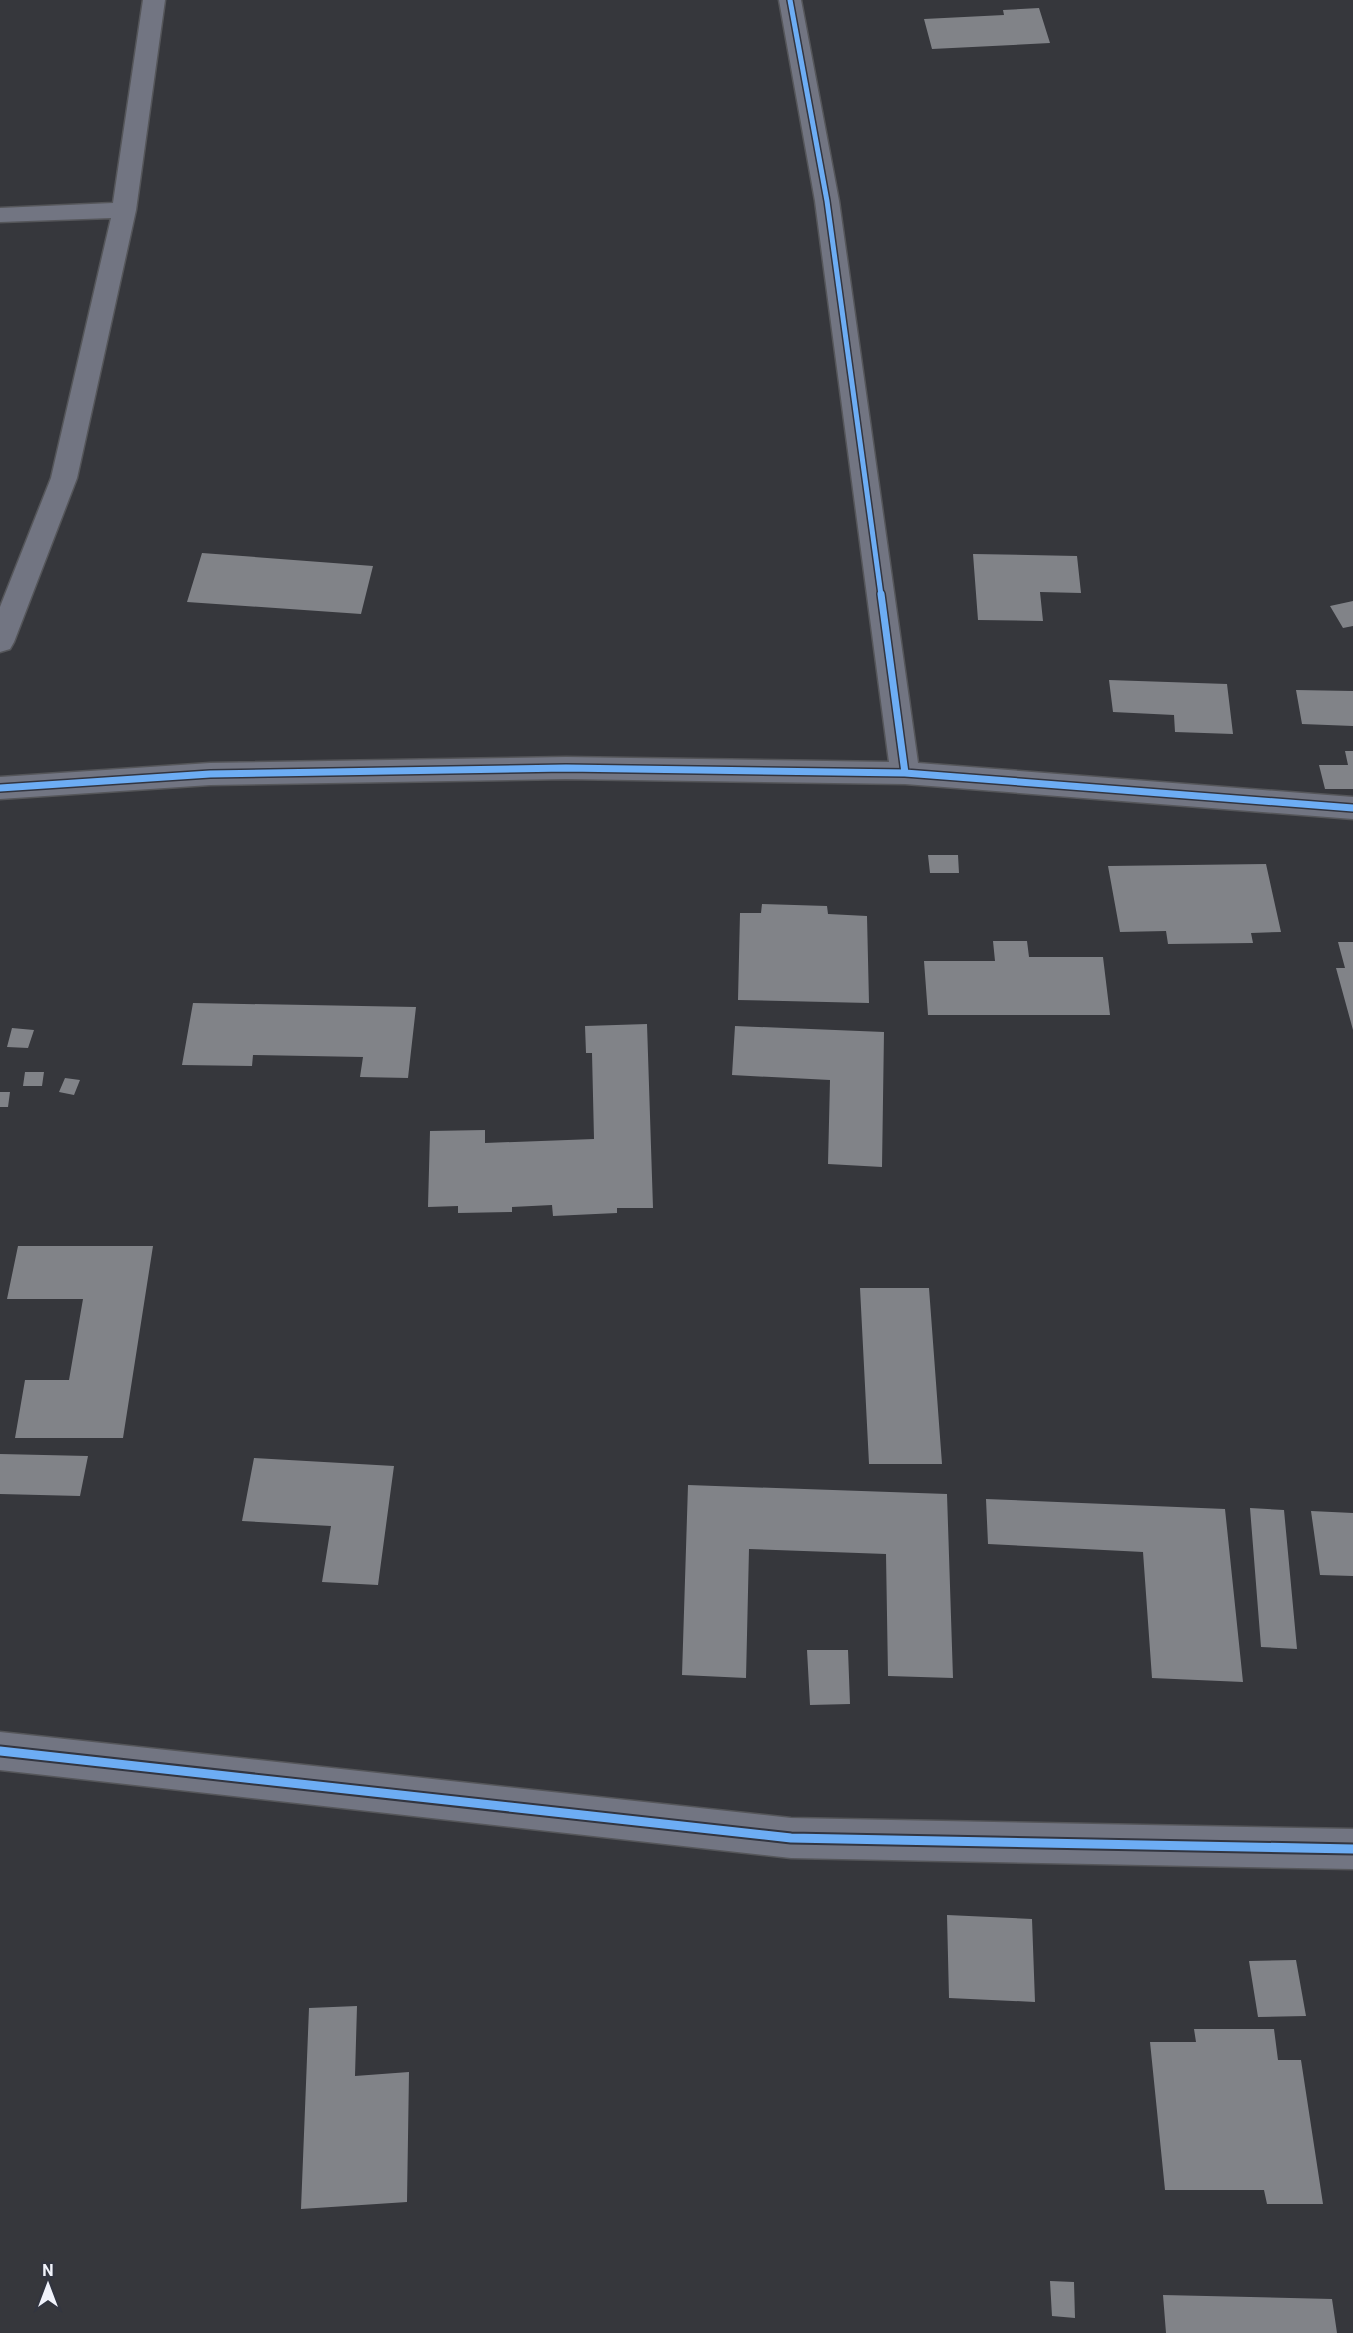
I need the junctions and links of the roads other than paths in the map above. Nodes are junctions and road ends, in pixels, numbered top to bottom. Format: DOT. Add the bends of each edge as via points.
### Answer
graph roads {
  1 [pos="154,0"];
  2 [pos="790,0"];
  3 [pos="124,210"];
  4 [pos="0,214"];
  5 [pos="0,642"];
  6 [pos="905,773"];
  7 [pos="0,788"];
  8 [pos="1353,808"];
  9 [pos="0,1751"];
  10 [pos="1353,1849"];
  1 -- 3 [label="street"];
  2 -- 6 [label="street" via="827,201"];
  3 -- 4 [label="street"];
  3 -- 5 [label="street" via="64,478"];
  6 -- 7 [label="street" via="566,768 210,774"];
  6 -- 8 [label="street"];
  9 -- 10 [label="street" via="791,1838"];
}
